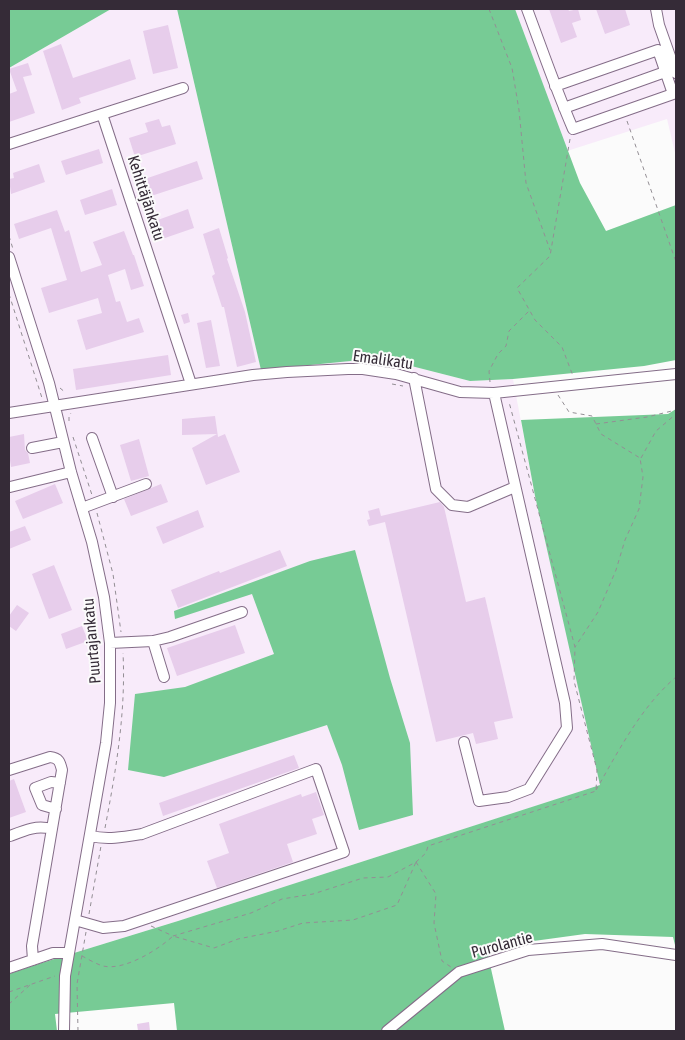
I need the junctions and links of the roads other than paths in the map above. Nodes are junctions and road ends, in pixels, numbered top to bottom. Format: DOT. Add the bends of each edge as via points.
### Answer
graph roads {
  1 [pos="527,9"];
  2 [pos="656,9"];
  3 [pos="665,72"];
  4 [pos="676,73"];
  5 [pos="555,86"];
  6 [pos="182,88"];
  7 [pos="564,108"];
  8 [pos="102,114"];
  9 [pos="9,144"];
  10 [pos="12,255"];
  11 [pos="676,374"];
  12 [pos="414,378"];
  13 [pos="191,384"];
  14 [pos="493,393"];
  15 [pos="50,405"];
  16 [pos="9,412"];
  17 [pos="92,438"];
  18 [pos="63,442"];
  19 [pos="32,448"];
  20 [pos="71,472"];
  21 [pos="146,484"];
  22 [pos="10,487"];
  23 [pos="516,487"];
  24 [pos="113,497"];
  25 [pos="82,508"];
  26 [pos="242,612"];
  27 [pos="153,641"];
  28 [pos="110,643"];
  29 [pos="164,677"];
  30 [pos="464,742"];
  31 [pos="9,770"];
  32 [pos="60,783"];
  33 [pos="56,809"];
  34 [pos="52,828"];
  35 [pos="10,836"];
  36 [pos="90,836"];
  37 [pos="74,920"];
  38 [pos="69,954"];
  39 [pos="676,955"];
  40 [pos="33,960"];
  41 [pos="9,968"];
  42 [pos="64,1031"];
  43 [pos="387,1031"];
  1 -- 5 [label="street"];
  2 -- 4 [label="street"];
  3 -- 5 [label="street" via="658,50"];
  3 -- 7 [label="street"];
  3 -- 7 [label="street" via="673,94 572,130"];
  5 -- 7 [label="street"];
  6 -- 8 [label="street"];
  8 -- 9 [label="street"];
  8 -- 13 [label="street, Kehittäjänkatu"];
  10 -- 15 [label="street, Puurtajankatu"];
  11 -- 14 [label="street, Emalikatu"];
  12 -- 13 [label="street, Emalikatu" via="348,369 287,372"];
  12 -- 14 [label="street, Emalikatu" via="460,392"];
  12 -- 23 [label="street" via="436,489 452,505 468,507"];
  13 -- 15 [label="street, Emalikatu"];
  14 -- 23 [label="street"];
  15 -- 16 [label="street, Emalikatu"];
  15 -- 18 [label="street, Puurtajankatu"];
  17 -- 24 [label="street"];
  18 -- 19 [label="street"];
  18 -- 20 [label="street, Puurtajankatu"];
  20 -- 22 [label="street"];
  20 -- 25 [label="street, Puurtajankatu"];
  21 -- 24 [label="street"];
  23 -- 30 [label="street" via="565,704 567,728 529,790 498,799 479,801"];
  24 -- 25 [label="street"];
  25 -- 28 [label="street, Puurtajankatu" via="100,578"];
  26 -- 27 [label="street"];
  27 -- 28 [label="street"];
  27 -- 29 [label="street"];
  28 -- 36 [label="street, Puurtajankatu" via="107,735"];
  31 -- 32 [label="street" via="41,759 55,758 60,761 62,770"];
  32 -- 33 [label="street"];
  32 -- 33 [label="street" via="51,782 35,788 42,805"];
  33 -- 34 [label="street"];
  34 -- 35 [label="street" via="35,827"];
  34 -- 40 [label="street" via="32,946"];
  36 -- 37 [label="street, Puurtajankatu"];
  36 -- 37 [label="street" via="142,834 316,769 344,852 124,926 103,928"];
  37 -- 38 [label="street, Puurtajankatu"];
  38 -- 40 [label="street" via="53,953"];
  38 -- 42 [label="street, Puurtajankatu" via="65,976"];
  39 -- 43 [label="street, Purolantie" via="602,944 528,950 459,972"];
  40 -- 41 [label="street"];
}
